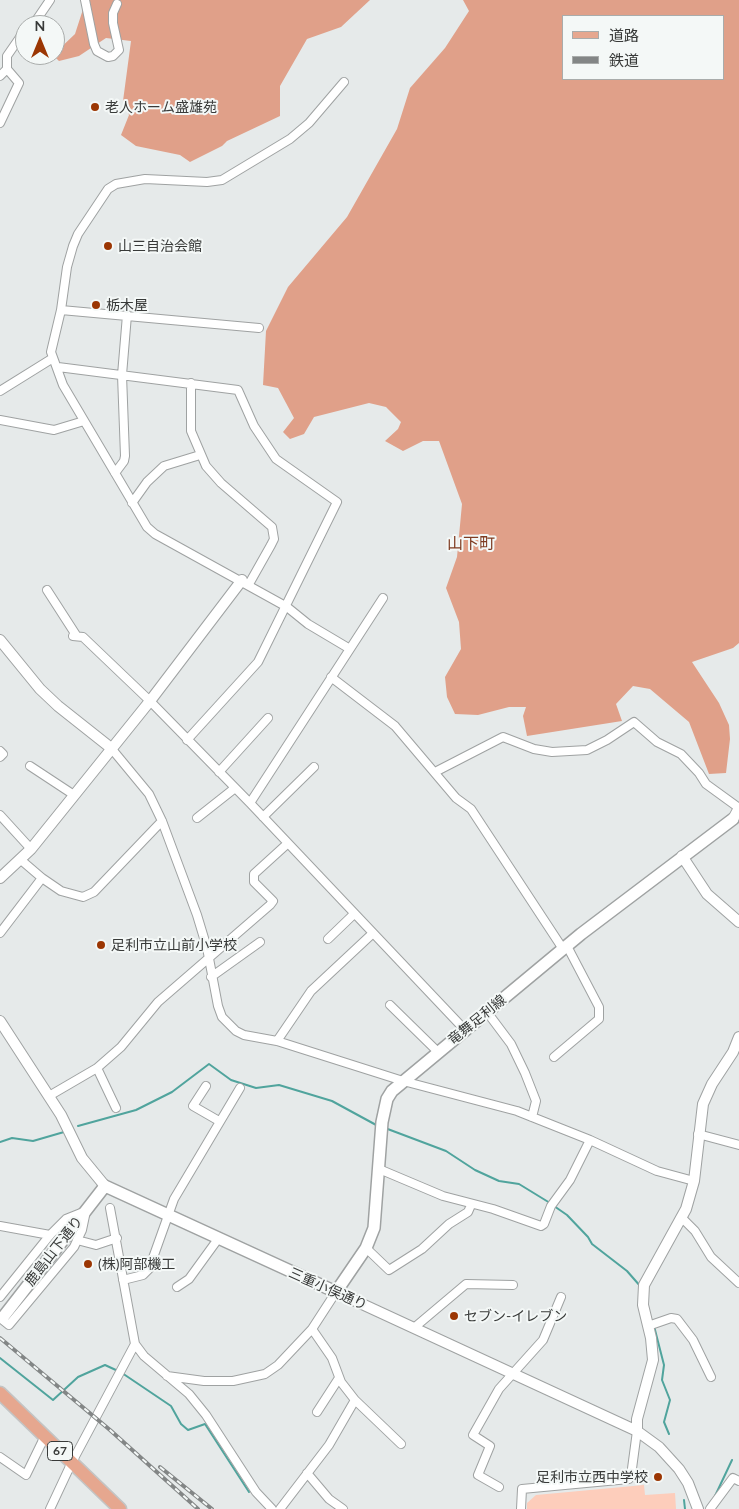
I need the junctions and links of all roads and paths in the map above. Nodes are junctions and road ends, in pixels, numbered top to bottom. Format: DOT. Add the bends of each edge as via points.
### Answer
graph roads {
  1 [pos="50,0"];
  2 [pos="85,0"];
  3 [pos="117,4"];
  4 [pos="40,15"];
  5 [pos="15,44"];
  6 [pos="7,68"];
  7 [pos="0,76"];
  8 [pos="344,82"];
  9 [pos="0,124"];
  10 [pos="62,310"];
  11 [pos="127,315"];
  12 [pos="259,328"];
  13 [pos="53,358"];
  14 [pos="58,368"];
  15 [pos="122,375"];
  16 [pos="191,383"];
  17 [pos="0,391"];
  18 [pos="0,420"];
  19 [pos="84,421"];
  20 [pos="200,455"];
  21 [pos="114,473"];
  22 [pos="132,503"];
  23 [pos="246,582"];
  24 [pos="47,590"];
  25 [pos="383,598"];
  26 [pos="287,607"];
  27 [pos="0,640"];
  28 [pos="350,649"];
  29 [pos="330,678"];
  30 [pos="150,701"];
  31 [pos="268,718"];
  32 [pos="188,740"];
  33 [pos="112,748"];
  34 [pos="0,751"];
  35 [pos="0,757"];
  36 [pos="30,766"];
  37 [pos="314,767"];
  38 [pos="219,772"];
  39 [pos="435,772"];
  40 [pos="235,788"];
  41 [pos="74,794"];
  42 [pos="250,803"];
  43 [pos="739,808"];
  44 [pos="0,815"];
  45 [pos="263,817"];
  46 [pos="198,818"];
  47 [pos="732,818"];
  48 [pos="162,821"];
  49 [pos="288,844"];
  50 [pos="31,849"];
  51 [pos="682,856"];
  52 [pos="21,860"];
  53 [pos="0,878"];
  54 [pos="42,878"];
  55 [pos="354,914"];
  56 [pos="739,922"];
  57 [pos="0,933"];
  58 [pos="372,934"];
  59 [pos="328,938"];
  60 [pos="260,942"];
  61 [pos="565,948"];
  62 [pos="208,958"];
  63 [pos="211,977"];
  64 [pos="390,1005"];
  65 [pos="487,1012"];
  66 [pos="0,1021"];
  67 [pos="465,1030"];
  68 [pos="739,1037"];
  69 [pos="277,1041"];
  70 [pos="438,1052"];
  71 [pos="554,1056"];
  72 [pos="97,1068"];
  73 [pos="403,1081"];
  74 [pos="206,1086"];
  75 [pos="240,1088"];
  76 [pos="49,1096"];
  77 [pos="116,1108"];
  78 [pos="532,1117"];
  79 [pos="219,1121"];
  80 [pos="698,1134"];
  81 [pos="590,1140"];
  82 [pos="739,1145"];
  83 [pos="379,1169"];
  84 [pos="694,1181"];
  85 [pos="105,1186"];
  86 [pos="471,1205"];
  87 [pos="110,1208"];
  88 [pos="86,1211"];
  89 [pos="167,1216"];
  90 [pos="682,1218"];
  91 [pos="0,1226"];
  92 [pos="50,1234"];
  93 [pos="117,1238"];
  94 [pos="218,1239"];
  95 [pos="77,1240"];
  96 [pos="366,1248"];
  97 [pos="123,1280"];
  98 [pos="739,1283"];
  99 [pos="513,1285"];
  100 [pos="177,1287"];
  101 [pos="336,1292"];
  102 [pos="0,1297"];
  103 [pos="562,1297"];
  104 [pos="2,1317"];
  105 [pos="648,1326"];
  106 [pos="415,1327"];
  107 [pos="312,1329"];
  108 [pos="135,1344"];
  109 [pos="513,1374"];
  110 [pos="167,1376"];
  111 [pos="711,1377"];
  112 [pos="339,1378"];
  113 [pos="0,1392"];
  114 [pos="355,1400"];
  115 [pos="317,1412"];
  116 [pos="637,1431"];
  117 [pos="45,1436"];
  118 [pos="401,1444"];
  119 [pos="0,1457"];
  120 [pos="72,1462"];
  121 [pos="307,1474"];
  122 [pos="739,1481"];
  123 [pos="499,1487"];
  124 [pos="50,1509"];
  125 [pos="120,1509"];
  126 [pos="272,1509"];
  127 [pos="280,1509"];
  128 [pos="343,1509"];
  129 [pos="521,1509"];
  130 [pos="698,1509"];
  131 [pos="710,1509"];
  1 -- 4 [label="street"];
  2 -- 3 [label="street" via="97,51 108,58 119,50 113,23"];
  5 -- 6 [label="street" via="7,56"];
  6 -- 7 [label="street"];
  6 -- 9 [label="street" via="19,83"];
  8 -- 10 [label="street" via="309,123 290,139 222,180 145,179 112,186 73,246"];
  10 -- 11 [label="street"];
  10 -- 13 [label="street" via="52,348"];
  11 -- 12 [label="street"];
  11 -- 15 [label="street"];
  13 -- 14 [label="street"];
  13 -- 17 [label="street"];
  14 -- 15 [label="street"];
  14 -- 19 [label="street" via="63,385"];
  15 -- 16 [label="street"];
  15 -- 21 [label="street" via="125,456"];
  16 -- 20 [label="street" via="189,420"];
  16 -- 26 [label="street" via="238,390 254,426 276,459 337,502"];
  18 -- 19 [label="street" via="54,430"];
  19 -- 21 [label="street"];
  20 -- 22 [label="street" via="164,466"];
  20 -- 23 [label="street" via="214,476 272,527 274,539"];
  21 -- 22 [label="street"];
  22 -- 23 [label="street" via="147,527 156,534"];
  23 -- 26 [label="street"];
  23 -- 30 [label="street"];
  24 -- 30 [label="street" via="74,635 83,637"];
  25 -- 28 [label="street"];
  26 -- 28 [label="street"];
  26 -- 32 [label="street" via="254,668"];
  27 -- 33 [label="street" via="40,689"];
  28 -- 29 [label="street"];
  29 -- 39 [label="street" via="395,726"];
  29 -- 42 [label="street"];
  30 -- 32 [label="street"];
  30 -- 33 [label="street"];
  31 -- 38 [label="street"];
  32 -- 38 [label="street"];
  33 -- 41 [label="street"];
  33 -- 48 [label="street" via="149,794"];
  34 -- 35 [label="street"];
  36 -- 41 [label="street"];
  37 -- 45 [label="street"];
  38 -- 40 [label="street"];
  39 -- 43 [label="street" via="503,737 552,752 588,750 634,722 657,742 681,754 706,784"];
  39 -- 61 [label="street" via="456,798 470,809"];
  40 -- 42 [label="street"];
  40 -- 46 [label="street"];
  41 -- 50 [label="street"];
  42 -- 45 [label="street"];
  43 -- 47 [label="street"];
  44 -- 50 [label="street"];
  45 -- 49 [label="street"];
  47 -- 51 [label="main road, 竜舞足利線"];
  48 -- 54 [label="street" via="94,892 83,897 61,891"];
  48 -- 62 [label="street" via="197,915"];
  49 -- 55 [label="street"];
  49 -- 62 [label="street" via="254,874 254,882 273,901"];
  50 -- 52 [label="street"];
  51 -- 56 [label="street" via="707,894"];
  51 -- 61 [label="main road, 竜舞足利線"];
  52 -- 53 [label="street"];
  52 -- 54 [label="street"];
  54 -- 57 [label="street"];
  55 -- 58 [label="street"];
  55 -- 59 [label="street"];
  58 -- 67 [label="street"];
  58 -- 69 [label="street" via="312,991"];
  60 -- 63 [label="street"];
  61 -- 65 [label="main road, 竜舞足利線"];
  61 -- 71 [label="street" via="599,1007 599,1019"];
  62 -- 63 [label="street"];
  62 -- 72 [label="street" via="158,1002 121,1047"];
  63 -- 69 [label="street" via="218,1006 228,1024 244,1035"];
  64 -- 70 [label="street"];
  65 -- 67 [label="main road, 竜舞足利線"];
  65 -- 78 [label="street" via="511,1044 525,1073 536,1101"];
  66 -- 76 [label="street, 三重小俣通り"];
  67 -- 70 [label="main road, 竜舞足利線"];
  68 -- 80 [label="street" via="734,1052 706,1094"];
  69 -- 73 [label="street"];
  70 -- 73 [label="main road, 竜舞足利線"];
  72 -- 76 [label="street"];
  72 -- 77 [label="street"];
  73 -- 78 [label="street" via="493,1103"];
  73 -- 83 [label="main road, 竜舞足利線" via="387,1099"];
  74 -- 79 [label="street" via="193,1106"];
  75 -- 79 [label="street"];
  76 -- 85 [label="street, 三重小俣通り" via="62,1115 82,1158"];
  78 -- 81 [label="street"];
  79 -- 89 [label="street" via="183,1181"];
  80 -- 82 [label="street"];
  80 -- 84 [label="street"];
  81 -- 84 [label="street" via="657,1171"];
  81 -- 86 [label="street" via="541,1226"];
  83 -- 86 [label="street" via="413,1185"];
  83 -- 96 [label="main road, 竜舞足利線" via="374,1228"];
  84 -- 90 [label="street"];
  85 -- 88 [label="main road, 鹿島山下通り"];
  85 -- 89 [label="main road, 三重小俣通り"];
  86 -- 96 [label="street" via="468,1212 449,1224 422,1249 389,1270"];
  87 -- 93 [label="street"];
  88 -- 92 [label="street" via="66,1219"];
  88 -- 95 [label="street"];
  88 -- 104 [label="main road, 鹿島山下通り"];
  89 -- 94 [label="main road, 三重小俣通り"];
  89 -- 97 [label="street" via="149,1269 143,1275"];
  90 -- 98 [label="street" via="695,1231 711,1257"];
  90 -- 105 [label="street" via="644,1285 642,1298"];
  91 -- 92 [label="street"];
  92 -- 102 [label="street"];
  93 -- 95 [label="street" via="96,1245"];
  93 -- 97 [label="street"];
  94 -- 100 [label="street" via="189,1279"];
  94 -- 101 [label="main road, 三重小俣通り"];
  95 -- 104 [label="street" via="9,1326"];
  96 -- 101 [label="main road, 竜舞足利線"];
  97 -- 108 [label="street"];
  99 -- 106 [label="street" via="466,1284"];
  101 -- 106 [label="street, 三重小俣通り"];
  101 -- 107 [label="street"];
  103 -- 109 [label="street" via="543,1340"];
  105 -- 111 [label="street" via="677,1319 693,1340"];
  105 -- 116 [label="street" via="653,1360 637,1419"];
  106 -- 109 [label="street, 三重小俣通り"];
  107 -- 110 [label="street" via="265,1374 204,1381"];
  107 -- 112 [label="street" via="332,1358"];
  108 -- 110 [label="street"];
  108 -- 120 [label="street"];
  109 -- 116 [label="street, 三重小俣通り"];
  109 -- 123 [label="street" via="498,1389 473,1435 490,1446 478,1475"];
  110 -- 126 [label="street" via="189,1394 206,1415 256,1492"];
  112 -- 114 [label="street"];
  112 -- 115 [label="street"];
  113 -- 117 [label="main road, 67"];
  114 -- 118 [label="street"];
  114 -- 121 [label="street" via="329,1445"];
  116 -- 129 [label="street" via="629,1479 522,1489"];
  116 -- 130 [label="street, 三重小俣通り" via="659,1447 680,1469"];
  117 -- 119 [label="street" via="26,1475"];
  117 -- 120 [label="main road, 67"];
  120 -- 124 [label="street"];
  120 -- 125 [label="main road, 67"];
  121 -- 127 [label="street"];
  121 -- 128 [label="street" via="329,1499"];
  122 -- 131 [label="street" via="733,1478"];
}
